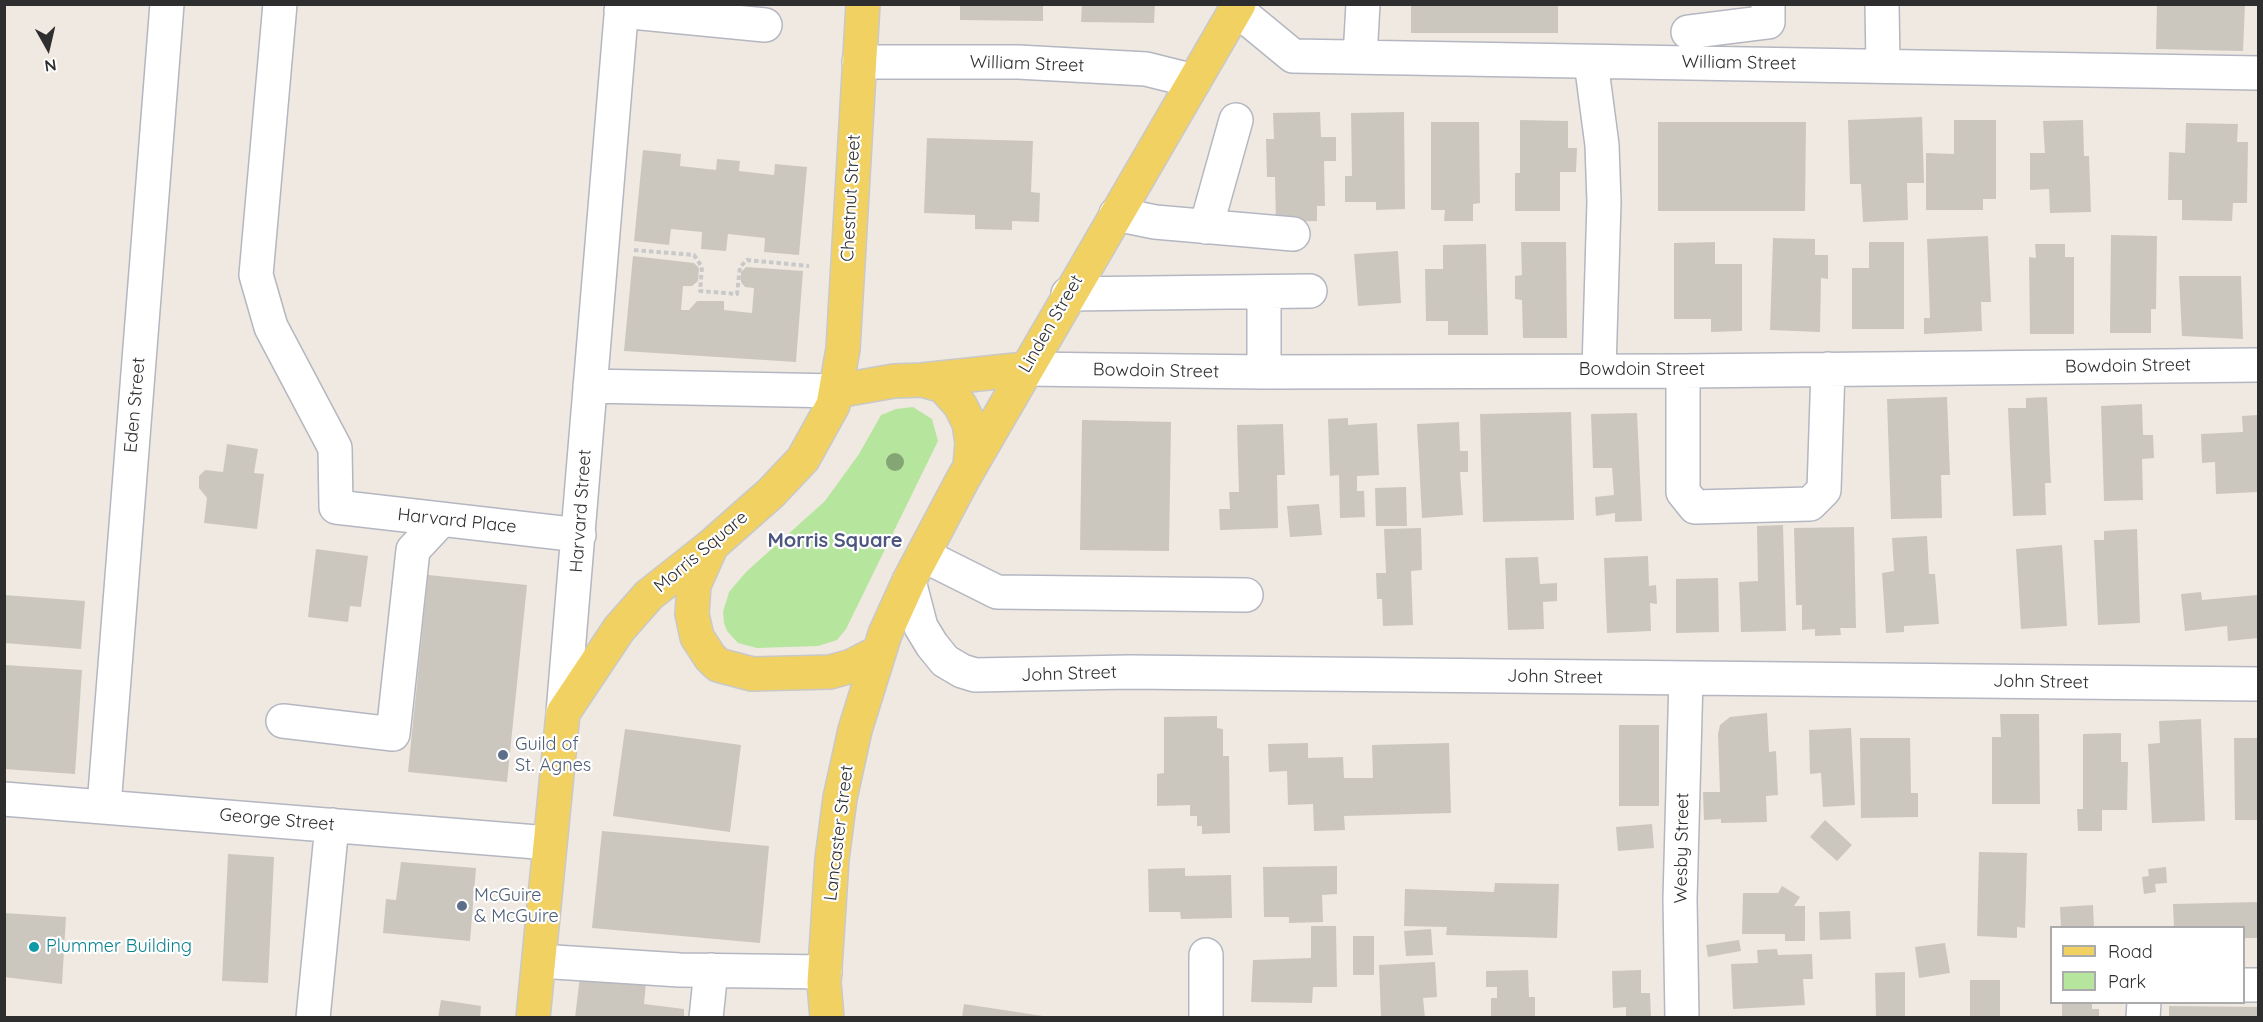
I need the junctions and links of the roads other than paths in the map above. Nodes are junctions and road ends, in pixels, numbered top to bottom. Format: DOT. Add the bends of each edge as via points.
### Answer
graph roads {
  1 [pos="167,4"];
  2 [pos="280,4"];
  3 [pos="863,4"];
  4 [pos="1363,4"];
  5 [pos="1768,4"];
  6 [pos="1882,4"];
  7 [pos="1238,7"];
  8 [pos="622,8"];
  9 [pos="765,26"];
  10 [pos="1687,33"];
  11 [pos="1360,57"];
  12 [pos="859,62"];
  13 [pos="1591,62"];
  14 [pos="1883,65"];
  15 [pos="2259,73"];
  16 [pos="1194,81"];
  17 [pos="1236,120"];
  18 [pos="1116,214"];
  19 [pos="1206,227"];
  20 [pos="1293,234"];
  21 [pos="1310,291"];
  22 [pos="1264,292"];
  23 [pos="1068,294"];
  24 [pos="2259,365"];
  25 [pos="1025,369"];
  26 [pos="1599,369"];
  27 [pos="1828,369"];
  28 [pos="1683,370"];
  29 [pos="1264,372"];
  30 [pos="922,380"];
  31 [pos="590,386"];
  32 [pos="870,387"];
  33 [pos="837,391"];
  34 [pos="823,425"];
  35 [pos="970,467"];
  36 [pos="442,519"];
  37 [pos="579,535"];
  38 [pos="711,546"];
  39 [pos="916,568"];
  40 [pos="1246,595"];
  41 [pos="879,652"];
  42 [pos="1686,678"];
  43 [pos="2259,684"];
  44 [pos="563,713"];
  45 [pos="282,721"];
  46 [pos="4,799"];
  47 [pos="104,806"];
  48 [pos="332,825"];
  49 [pos="549,843"];
  50 [pos="1206,955"];
  51 [pos="539,961"];
  52 [pos="711,970"];
  53 [pos="825,972"];
  54 [pos="313,1017"];
  55 [pos="533,1017"];
  56 [pos="706,1017"];
  57 [pos="827,1017"];
  58 [pos="1206,1017"];
  59 [pos="1682,1017"];
  1 -- 47 [label="street, Eden Street"];
  2 -- 36 [label="street, Harvard Place" via="256,275 271,327 335,448 336,507"];
  3 -- 12 [label="main road, Chestnut Street"];
  4 -- 11 [label="street"];
  5 -- 10 [label="street" via="1768,22"];
  6 -- 14 [label="street"];
  7 -- 11 [label="street, William Street" via="1293,56"];
  7 -- 16 [label="main road, Linden Street"];
  8 -- 9 [label="street"];
  8 -- 31 [label="street, Harvard Street"];
  10 -- 13 [label="street, William Street"];
  10 -- 14 [label="street, William Street"];
  11 -- 13 [label="street, William Street"];
  12 -- 16 [label="street, William Street" via="1018,62 1136,68"];
  12 -- 33 [label="main road, Chestnut Street" via="843,349"];
  13 -- 26 [label="street" via="1602,145 1604,202"];
  14 -- 15 [label="street, William Street"];
  16 -- 18 [label="main road, Linden Street"];
  17 -- 19 [label="street"];
  18 -- 19 [label="street"];
  18 -- 23 [label="main road, Linden Street"];
  19 -- 20 [label="street"];
  21 -- 22 [label="street"];
  22 -- 23 [label="street"];
  22 -- 29 [label="street"];
  23 -- 25 [label="main road, Linden Street"];
  24 -- 27 [label="street, Bowdoin Street"];
  25 -- 29 [label="street, Bowdoin Street"];
  25 -- 30 [label="main road"];
  25 -- 35 [label="main road, Linden Street"];
  26 -- 28 [label="street, Bowdoin Street"];
  26 -- 29 [label="street, Bowdoin Street"];
  27 -- 28 [label="street, Bowdoin Street"];
  27 -- 28 [label="street" via="1824,490 1810,504 1695,507 1683,492"];
  30 -- 32 [label="main road"];
  30 -- 35 [label="main road" via="943,386 960,405 969,423"];
  31 -- 33 [label="street"];
  31 -- 37 [label="street, Harvard Street"];
  32 -- 33 [label="main road"];
  32 -- 34 [label="main road"];
  33 -- 34 [label="main road, Morris Square"];
  34 -- 38 [label="main road, Morris Square" via="803,459"];
  35 -- 39 [label="main road, Linden Street"];
  36 -- 37 [label="street, Harvard Place"];
  36 -- 45 [label="street" via="413,550 393,734"];
  37 -- 44 [label="street, Harvard Street"];
  38 -- 41 [label="main road" via="694,585 693,614 698,637 718,665 752,674 830,672"];
  38 -- 44 [label="main road, Morris Square" via="649,596 619,629"];
  39 -- 40 [label="street" via="998,592"];
  39 -- 41 [label="main road, Linden Street"];
  39 -- 42 [label="street, John Street" via="921,627 945,661 975,675 1129,672"];
  41 -- 53 [label="main road, Lancaster Street" via="853,736 840,798"];
  42 -- 43 [label="street, John Street"];
  42 -- 59 [label="street, Wesby Street" via="1680,899"];
  44 -- 49 [label="main road, Harvard Street"];
  46 -- 47 [label="street, George Street"];
  47 -- 48 [label="street, George Street"];
  48 -- 49 [label="street, George Street"];
  48 -- 54 [label="street"];
  49 -- 51 [label="main road, Harvard Street"];
  50 -- 58 [label="street"];
  51 -- 52 [label="street"];
  51 -- 55 [label="main road, Harvard Street"];
  52 -- 53 [label="street"];
  52 -- 56 [label="street"];
  53 -- 57 [label="main road, Lancaster Street"];
}
